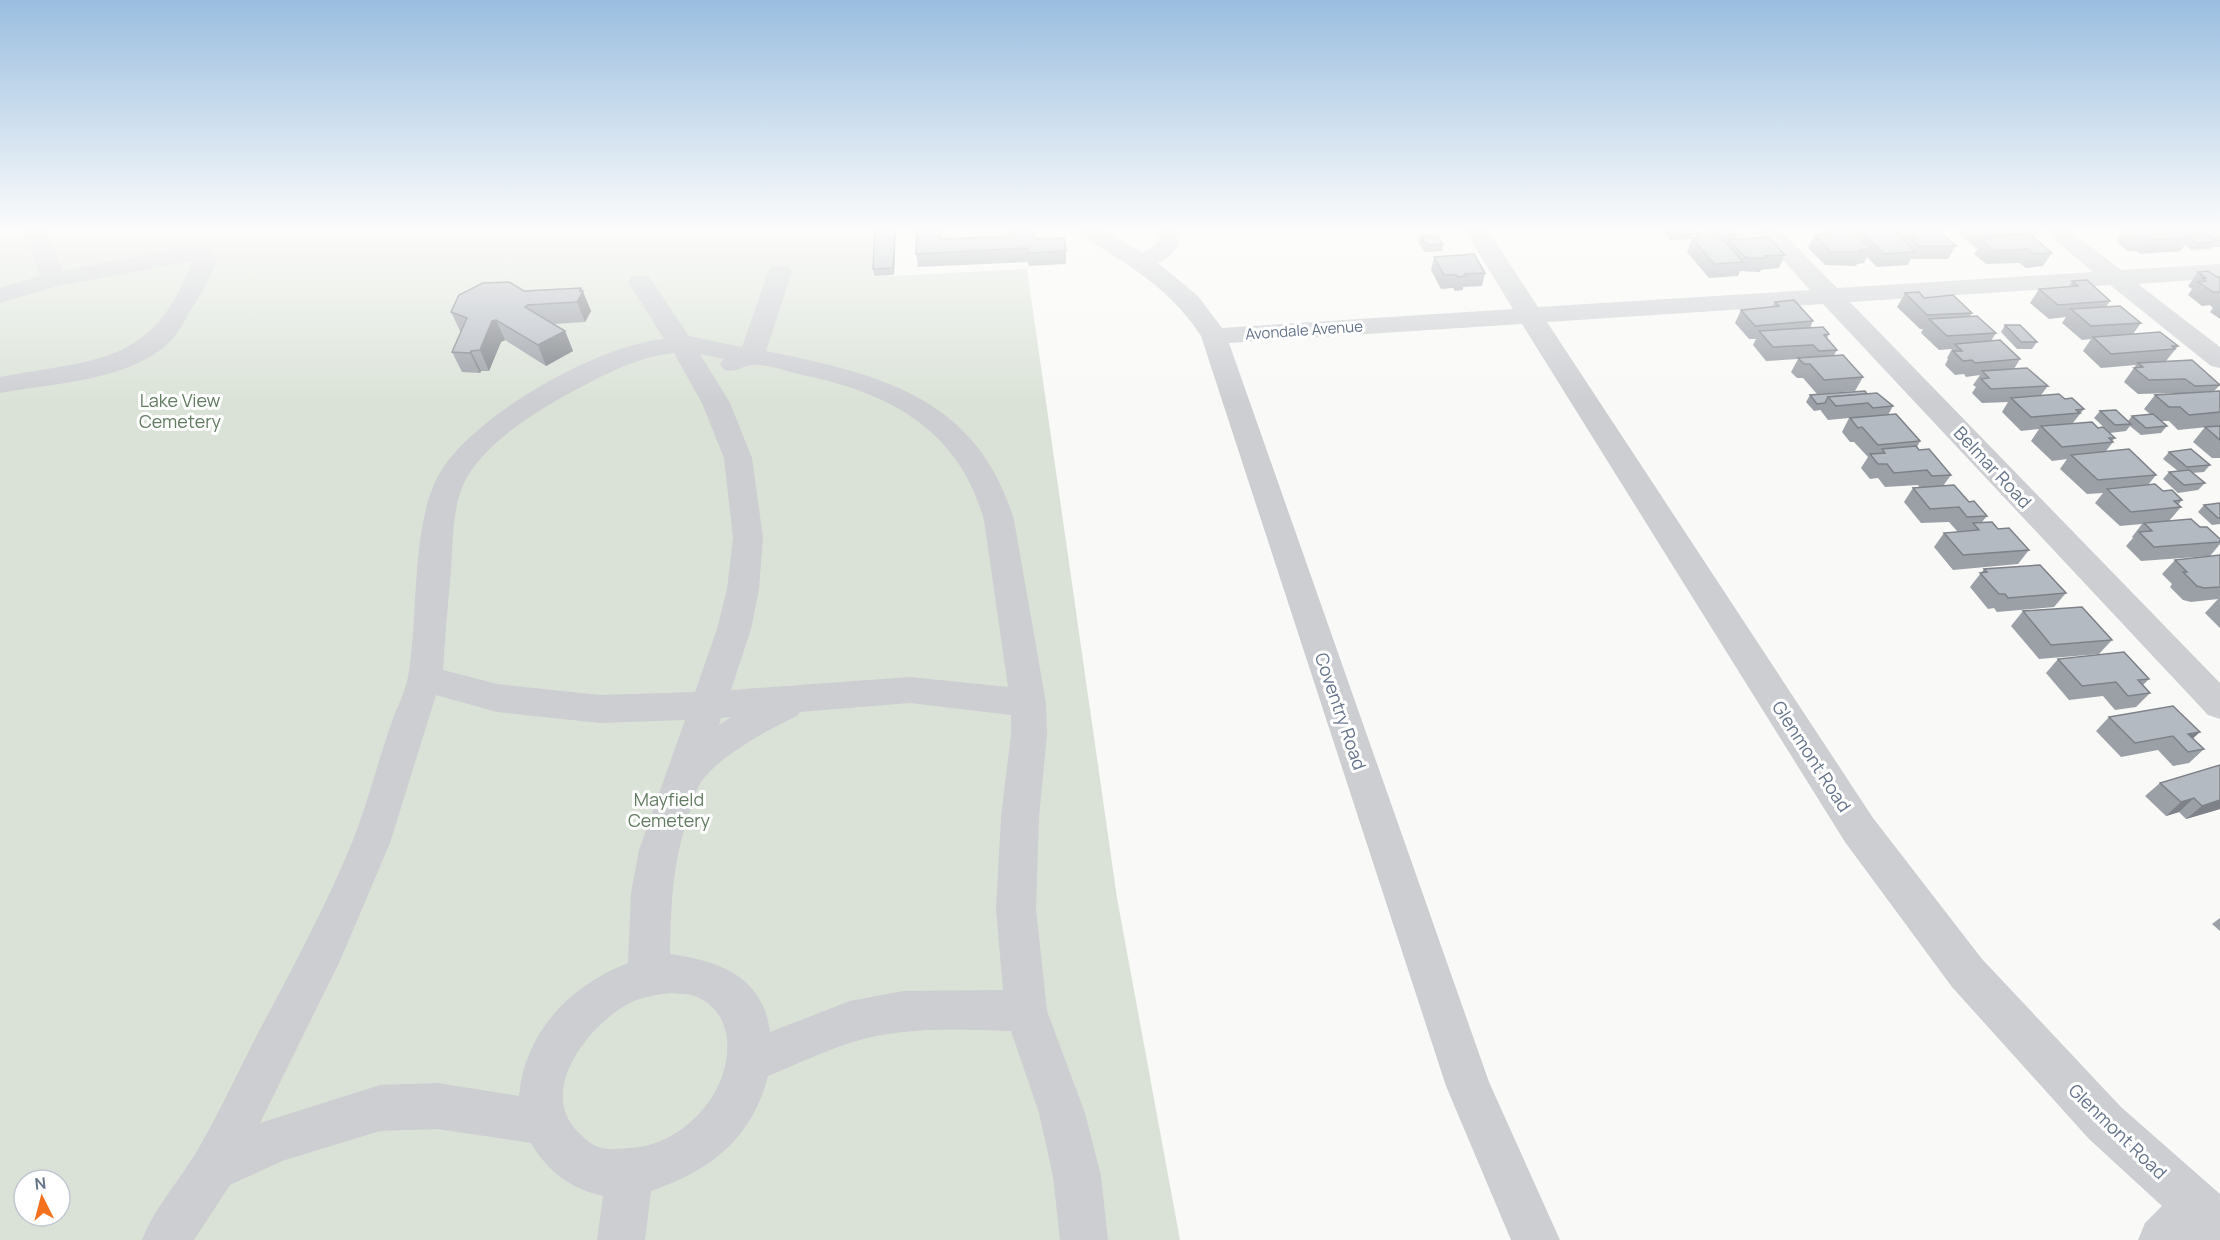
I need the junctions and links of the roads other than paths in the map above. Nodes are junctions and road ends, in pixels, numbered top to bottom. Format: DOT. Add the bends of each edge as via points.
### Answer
graph roads {
  1 [pos="31,287"];
  2 [pos="194,287"];
  3 [pos="643,287"];
  4 [pos="775,287"];
  5 [pos="1174,287"];
  6 [pos="1512,287"];
  7 [pos="1822,287"];
  8 [pos="1975,287"];
  9 [pos="2127,287"];
  10 [pos="0,296"];
  11 [pos="1832,297"];
  12 [pos="1530,315"];
  13 [pos="1214,336"];
  14 [pos="679,344"];
  15 [pos="751,355"];
  16 [pos="2220,360"];
  17 [pos="0,385"];
  18 [pos="709,390"];
  19 [pos="425,679"];
  20 [pos="809,697"];
  21 [pos="1028,703"];
  22 [pos="707,705"];
  23 [pos="2220,705"];
  24 [pos="679,783"];
  25 [pos="650,977"];
  26 [pos="1026,1011"];
  27 [pos="749,1062"];
  28 [pos="546,1123"];
  29 [pos="213,1168"];
  30 [pos="630,1173"];
  31 [pos="2209,1216"];
  32 [pos="166,1240"];
  33 [pos="621,1240"];
  34 [pos="1084,1240"];
  35 [pos="1536,1240"];
  36 [pos="2162,1240"];
  1 -- 10 [label="street"];
  2 -- 17 [label="street" via="165,332 131,356 88,369"];
  3 -- 14 [label="street"];
  4 -- 15 [label="street"];
  5 -- 13 [label="street, Coventry Road" via="1204,318"];
  6 -- 12 [label="street, Glenmont Road"];
  7 -- 11 [label="street, Belmar Road"];
  8 -- 11 [label="street, Avondale Avenue"];
  9 -- 16 [label="street"];
  11 -- 12 [label="street, Avondale Avenue"];
  11 -- 23 [label="street, Belmar Road"];
  12 -- 13 [label="street, Avondale Avenue"];
  12 -- 31 [label="street, Glenmont Road" via="1859,830 1967,973 2105,1123"];
  13 -- 35 [label="street, Coventry Road" via="1468,1086"];
  14 -- 15 [label="street"];
  14 -- 18 [label="street"];
  14 -- 19 [label="street" via="647,348 622,357 536,400 474,448 454,474 439,522"];
  15 -- 18 [label="street" via="713,376"];
  15 -- 21 [label="street" via="837,374 895,395 933,419 963,446 992,496 999,520"];
  18 -- 22 [label="street" via="738,458 748,538 734,629"];
  19 -- 22 [label="street" via="497,698 600,709"];
  19 -- 29 [label="street" via="371,843 324,950"];
  20 -- 21 [label="street" via="910,690"];
  20 -- 22 [label="street"];
  20 -- 24 [label="street" via="756,719 721,741"];
  21 -- 26 [label="street" via="1016,909"];
  22 -- 24 [label="street"];
  24 -- 25 [label="street" via="658,850 651,893"];
  25 -- 27 [label="street" via="701,977 726,991 744,1014 752,1043"];
  25 -- 28 [label="street" via="607,993 580,1015 558,1041 545,1072 541,1103"];
  26 -- 27 [label="street" via="903,1011 850,1022"];
  26 -- 34 [label="street" via="1062,1113 1077,1176"];
  27 -- 30 [label="street" via="732,1109 706,1139 672,1162"];
  28 -- 29 [label="street" via="437,1106 380,1108 277,1138"];
  28 -- 30 [label="street" via="549,1134 569,1158 598,1171"];
  29 -- 32 [label="street"];
  30 -- 33 [label="street"];
  31 -- 36 [label="street"];
}
